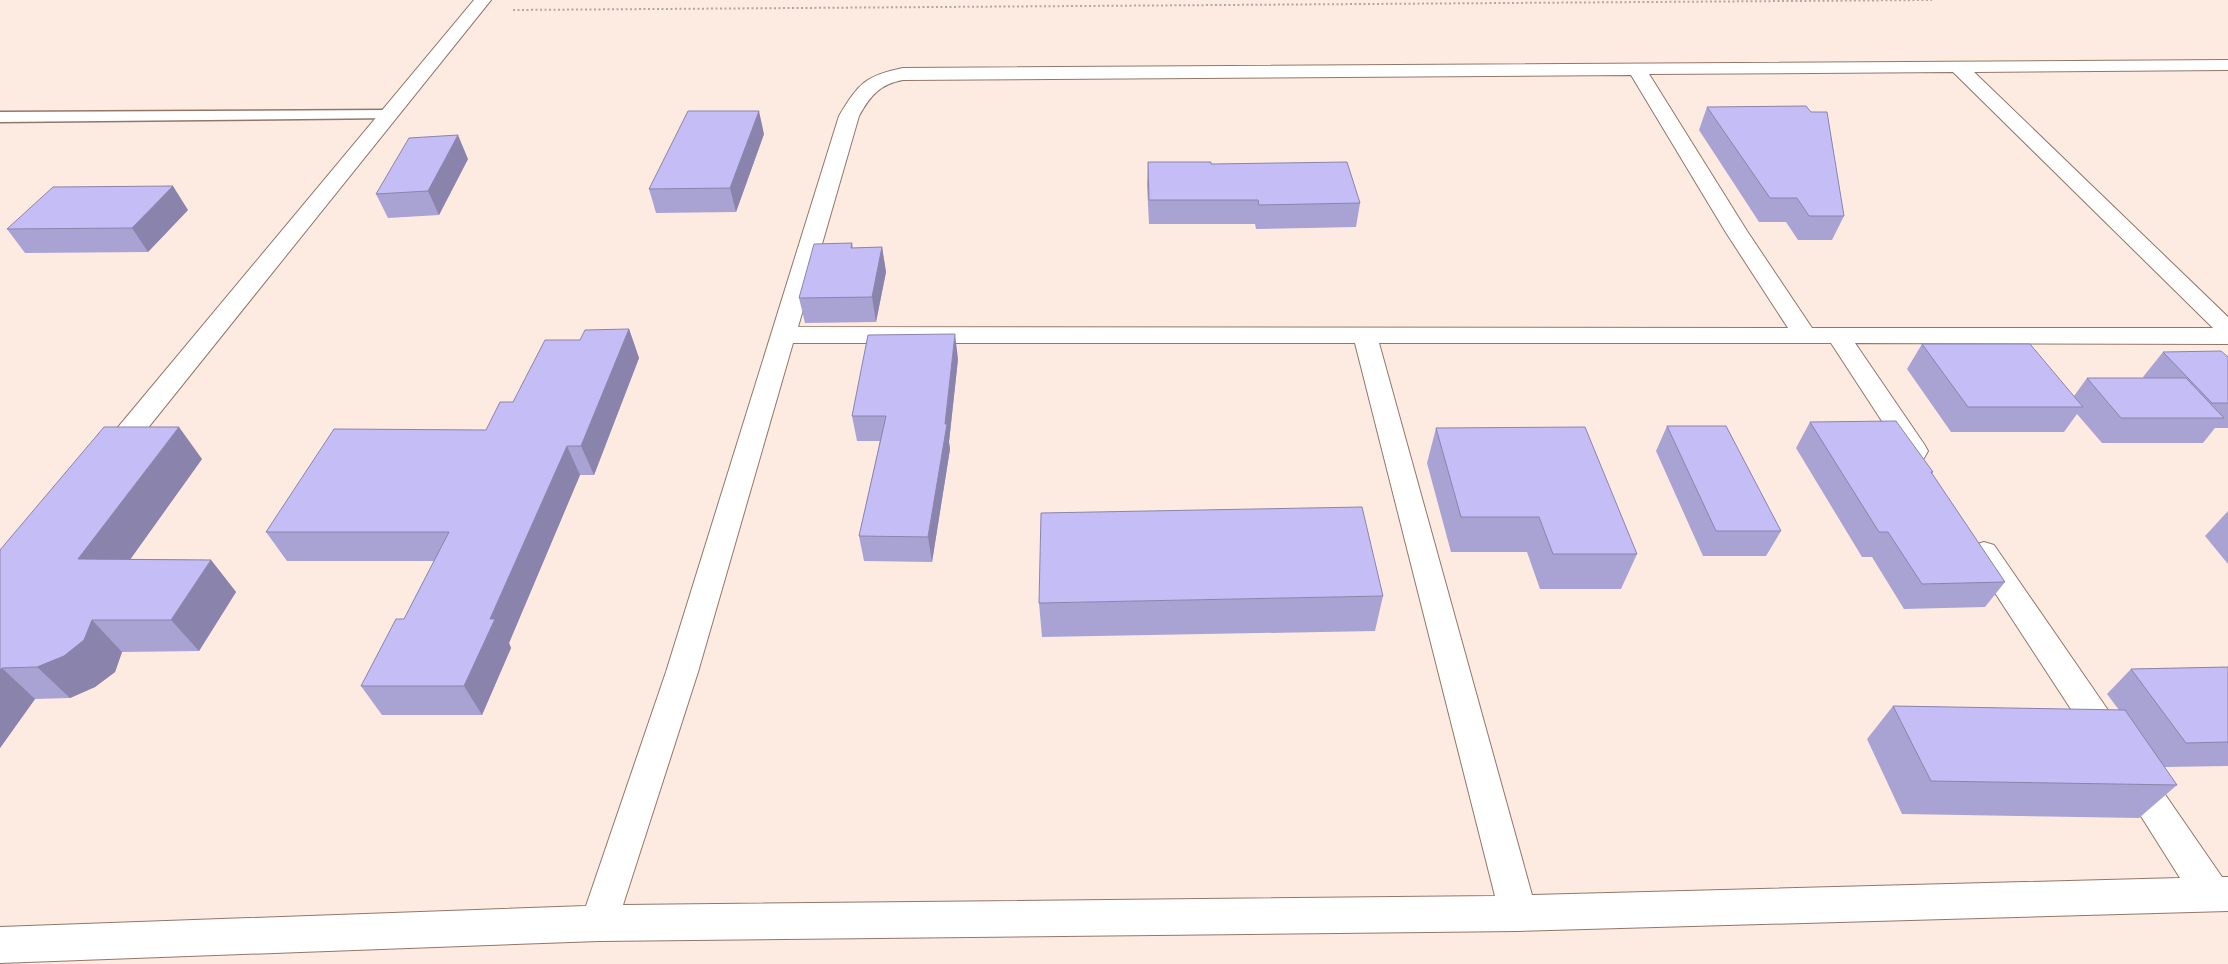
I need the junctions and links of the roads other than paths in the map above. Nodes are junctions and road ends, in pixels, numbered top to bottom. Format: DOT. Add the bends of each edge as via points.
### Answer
graph roads {
  1 [pos="479,5"];
  2 [pos="2228,65"];
  3 [pos="1959,68"];
  4 [pos="1637,70"];
  5 [pos="389,115"];
  6 [pos="0,117"];
  7 [pos="2228,330"];
  8 [pos="782,335"];
  9 [pos="1366,336"];
  10 [pos="1805,336"];
  11 [pos="1838,336"];
  12 [pos="2228,336"];
  13 [pos="94,475"];
  14 [pos="1932,475"];
  15 [pos="1970,533"];
  16 [pos="2220,894"];
  17 [pos="1518,913"];
  18 [pos="599,923"];
  19 [pos="0,945"];
  1 -- 5 [label="street"];
  2 -- 3 [label="street"];
  3 -- 4 [label="street"];
  3 -- 7 [label="street"];
  4 -- 8 [label="street" via="912,74 885,77 865,88 849,116"];
  4 -- 10 [label="street"];
  5 -- 6 [label="lane"];
  5 -- 13 [label="street"];
  8 -- 9 [label="street"];
  8 -- 18 [label="street" via="682,672"];
  9 -- 10 [label="street"];
  9 -- 17 [label="street"];
  10 -- 11 [label="street"];
  11 -- 12 [label="street"];
  11 -- 14 [label="street"];
  15 -- 16 [label="street"];
  16 -- 17 [label="street"];
  17 -- 18 [label="street"];
  18 -- 19 [label="street"];
}
